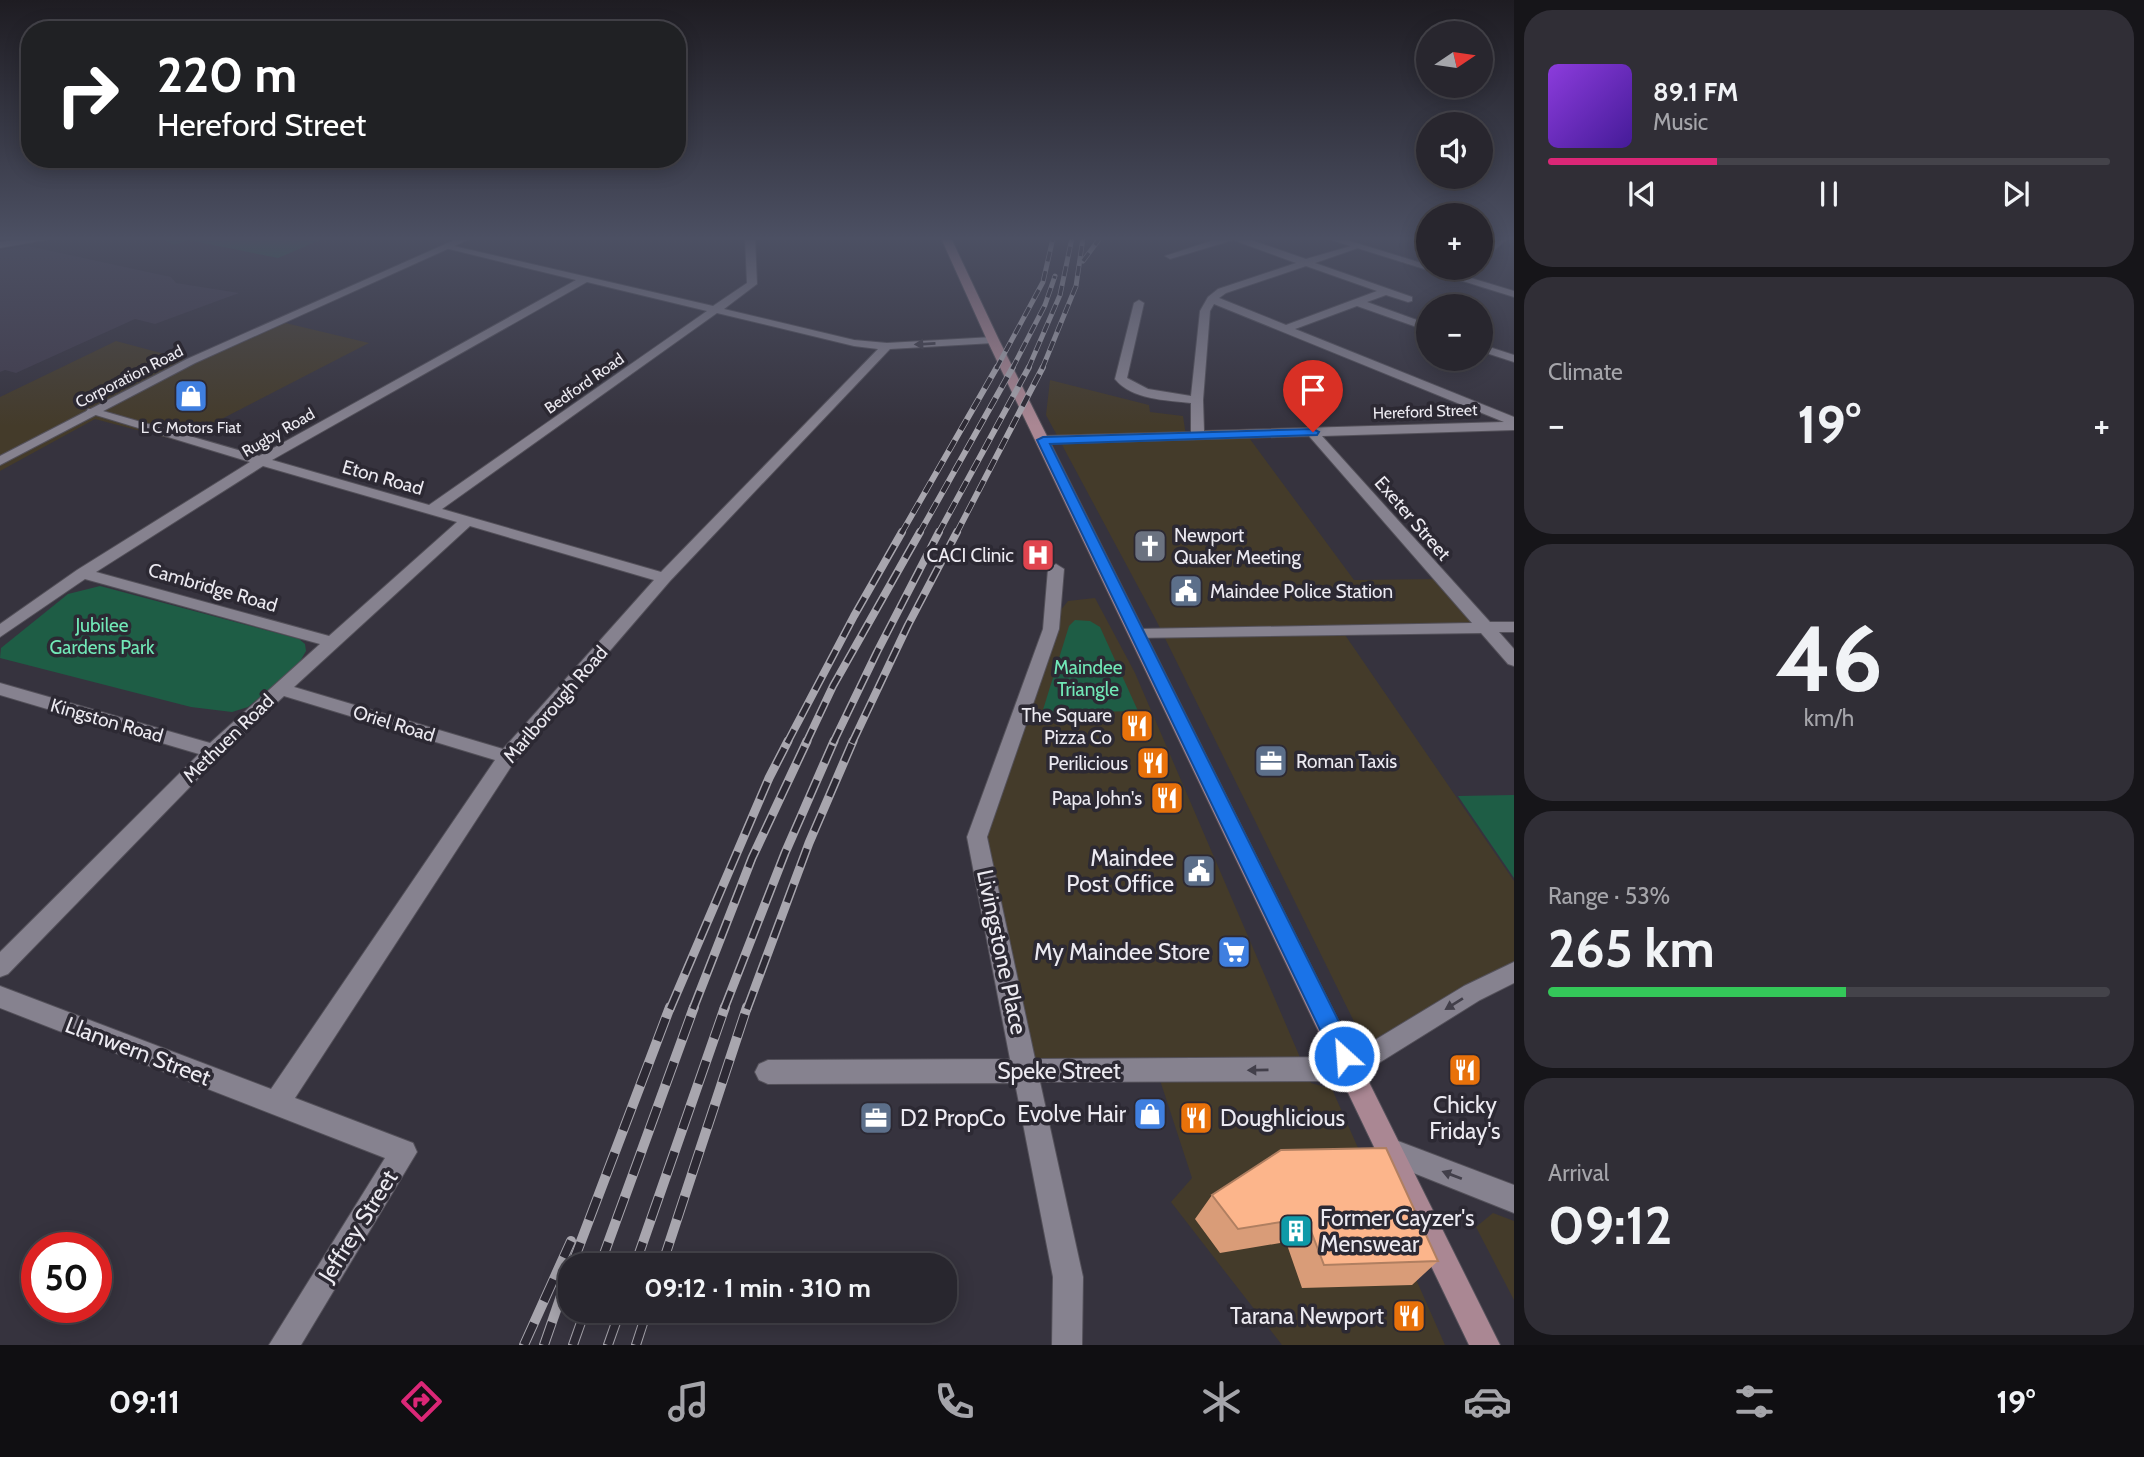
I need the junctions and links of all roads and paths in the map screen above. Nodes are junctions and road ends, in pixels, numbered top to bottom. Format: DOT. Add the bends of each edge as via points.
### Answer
graph roads {
  1 [pos="325,301"];
  2 [pos="546,301"];
  3 [pos="676,301"];
  4 [pos="727,301"];
  5 [pos="975,301"];
  6 [pos="1211,301"];
  7 [pos="1217,301"];
  8 [pos="1364,301"];
  9 [pos="1139,303"];
  10 [pos="1359,303"];
  11 [pos="714,310"];
  12 [pos="1416,324"];
  13 [pos="1288,328"];
  14 [pos="993,340"];
  15 [pos="887,345"];
  16 [pos="1493,352"];
  17 [pos="1514,359"];
  18 [pos="1197,400"];
  19 [pos="92,412"];
  20 [pos="1514,424"];
  21 [pos="1313,432"];
  22 [pos="1198,436"];
  23 [pos="1043,440"];
  24 [pos="0,461"];
  25 [pos="261,461"];
  26 [pos="431,510"];
  27 [pos="467,521"];
  28 [pos="1056,569"];
  29 [pos="83,573"];
  30 [pos="664,578"];
  31 [pos="0,610"];
  32 [pos="21,615"];
  33 [pos="1514,627"];
  34 [pos="1485,628"];
  35 [pos="0,632"];
  36 [pos="1138,634"];
  37 [pos="331,642"];
  38 [pos="1514,660"];
  39 [pos="0,689"];
  40 [pos="280,689"];
  41 [pos="214,751"];
  42 [pos="507,757"];
  43 [pos="0,967"];
  44 [pos="1514,972"];
  45 [pos="0,998"];
  46 [pos="1350,1069"];
  47 [pos="1027,1071"];
  48 [pos="768,1072"];
  49 [pos="276,1104"];
  50 [pos="1390,1151"];
  51 [pos="1514,1199"];
  52 [pos="284,1345"];
  53 [pos="1067,1345"];
  54 [pos="1485,1345"];
  1 -- 19 [label="street, Corporation Road"];
  2 -- 25 [label="street, Rugby Road"];
  3 -- 11 [label="street"];
  4 -- 11 [label="street, Bedford Road"];
  5 -- 14 [label="main road"];
  6 -- 18 [label="street" via="1205,311"];
  7 -- 13 [label="street"];
  8 -- 10 [label="street"];
  9 -- 18 [label="street" via="1121,379 1137,390"];
  10 -- 12 [label="street"];
  10 -- 13 [label="street"];
  11 -- 15 [label="street" via="854,343"];
  11 -- 26 [label="street, Bedford Road"];
  13 -- 20 [label="street"];
  14 -- 15 [label="street, one-way"];
  14 -- 23 [label="main road"];
  15 -- 30 [label="street, Marlborough Road"];
  16 -- 17 [label="street"];
  18 -- 22 [label="street"];
  19 -- 24 [label="street, Corporation Road"];
  19 -- 25 [label="street, Eton Road"];
  20 -- 21 [label="street, Hereford Street"];
  21 -- 22 [label="street, Hereford Street"];
  21 -- 34 [label="street, Exeter Street"];
  22 -- 23 [label="street, Hereford Street"];
  23 -- 36 [label="main road"];
  25 -- 26 [label="street, Eton Road"];
  25 -- 29 [label="street, Rugby Road"];
  26 -- 27 [label="street, Eton Road"];
  27 -- 30 [label="street, Eton Road"];
  27 -- 37 [label="street, Methuen Road"];
  28 -- 47 [label="street, Livingstone Place" via="1051,629 977,837"];
  29 -- 32 [label="street, Rugby Road"];
  29 -- 37 [label="street, Cambridge Road"];
  30 -- 42 [label="street, Marlborough Road"];
  31 -- 32 [label="street"];
  32 -- 35 [label="street, Rugby Road"];
  33 -- 34 [label="street"];
  34 -- 36 [label="street"];
  34 -- 38 [label="street, Exeter Street"];
  36 -- 46 [label="main road"];
  37 -- 40 [label="street, Methuen Road"];
  39 -- 41 [label="street, Kingston Road"];
  40 -- 41 [label="street, Methuen Road"];
  40 -- 42 [label="street, Oriel Road"];
  41 -- 43 [label="street, Methuen Road"];
  42 -- 49 [label="street, Marlborough Road"];
  44 -- 46 [label="street, one-way"];
  45 -- 49 [label="street, Llanwern Street"];
  46 -- 47 [label="street, Speke Street, one-way"];
  46 -- 50 [label="main road"];
  47 -- 48 [label="street, Speke Street"];
  47 -- 53 [label="street, Livingstone Place" via="1068,1277"];
  49 -- 52 [label="street, Jeffrey Street" via="404,1152"];
  51 -- 50 [label="street, one-way"];
  50 -- 54 [label="main road"];
}
